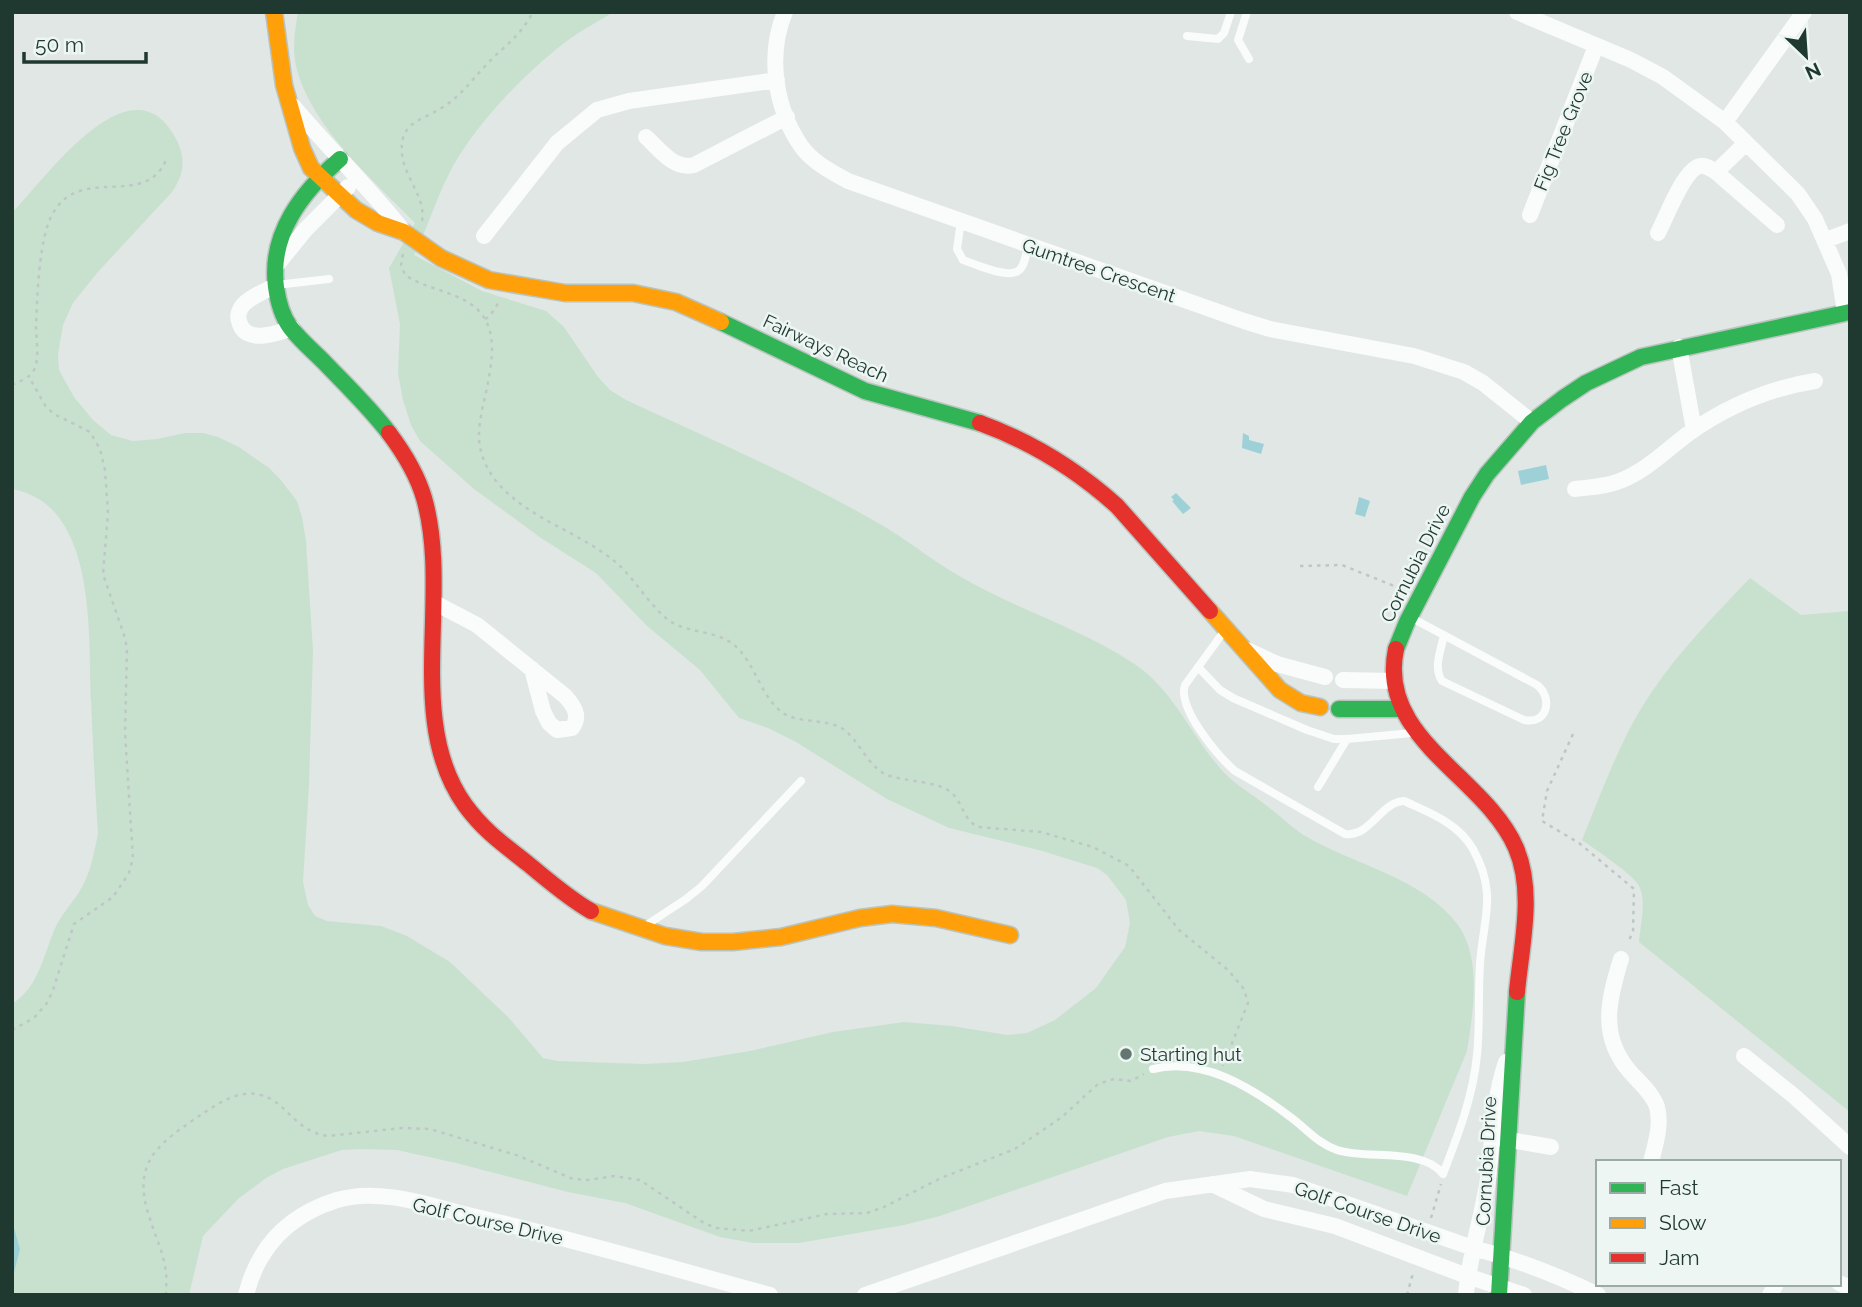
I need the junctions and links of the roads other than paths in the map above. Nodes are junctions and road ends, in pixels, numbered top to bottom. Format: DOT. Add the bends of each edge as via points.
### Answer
graph roads {
  1 [pos="274,12"];
  2 [pos="785,12"];
  3 [pos="1231,12"];
  4 [pos="1247,12"];
  5 [pos="1517,12"];
  6 [pos="1804,12"];
  7 [pos="1187,36"];
  8 [pos="1596,46"];
  9 [pos="1249,59"];
  10 [pos="777,80"];
  11 [pos="291,104"];
  12 [pos="787,117"];
  13 [pos="1725,122"];
  14 [pos="646,137"];
  15 [pos="1746,143"];
  16 [pos="340,159"];
  17 [pos="1716,172"];
  18 [pos="319,176"];
  19 [pos="356,177"];
  20 [pos="340,197"];
  21 [pos="1530,215"];
  22 [pos="961,221"];
  23 [pos="1777,225"];
  24 [pos="1850,231"];
  25 [pos="1658,233"];
  26 [pos="408,236"];
  27 [pos="484,236"];
  28 [pos="1826,240"];
  29 [pos="1028,245"];
  30 [pos="276,267"];
  31 [pos="329,279"];
  32 [pos="276,285"];
  33 [pos="1847,313"];
  34 [pos="292,328"];
  35 [pos="1679,348"];
  36 [pos="1815,381"];
  37 [pos="1532,422"];
  38 [pos="1694,430"];
  39 [pos="1575,489"];
  40 [pos="435,603"];
  41 [pos="1410,617"];
  42 [pos="1226,628"];
  43 [pos="1444,635"];
  44 [pos="1245,649"];
  45 [pos="1198,667"];
  46 [pos="532,669"];
  47 [pos="1325,677"];
  48 [pos="1343,680"];
  49 [pos="1394,681"];
  50 [pos="1320,706"];
  51 [pos="1339,709"];
  52 [pos="1401,709"];
  53 [pos="1416,732"];
  54 [pos="1347,739"];
  55 [pos="800,781"];
  56 [pos="1318,788"];
  57 [pos="641,929"];
  58 [pos="1010,935"];
  59 [pos="1621,959"];
  60 [pos="1744,1056"];
  61 [pos="1153,1069"];
  62 [pos="1501,1138"];
  63 [pos="1551,1147"];
  64 [pos="1850,1147"];
  65 [pos="1651,1160"];
  66 [pos="1212,1184"];
  67 [pos="1473,1248"];
  68 [pos="1501,1255"];
  69 [pos="1467,1276"];
  70 [pos="1499,1290"];
  71 [pos="246,1295"];
  72 [pos="771,1295"];
  73 [pos="865,1295"];
  74 [pos="1466,1295"];
  75 [pos="1524,1295"];
  76 [pos="1598,1295"];
  1 -- 11 [label="street, Fairways Reach"];
  2 -- 10 [label="street, Gumtree Crescent" via="774,52"];
  3 -- 7 [label="lane" via="1221,37"];
  4 -- 9 [label="lane" via="1238,40"];
  5 -- 8 [label="street"];
  6 -- 13 [label="street"];
  8 -- 13 [label="street" via="1663,77"];
  8 -- 21 [label="street, Fig Tree Grove"];
  10 -- 12 [label="street, Gumtree Crescent"];
  10 -- 27 [label="street" via="629,101 597,110 557,143"];
  11 -- 16 [label="street, Fairways Reach"];
  11 -- 18 [label="street, Fairways Reach" via="302,148"];
  12 -- 14 [label="street" via="687,167 679,166"];
  12 -- 22 [label="street, Gumtree Crescent" via="802,147 826,169"];
  13 -- 15 [label="street"];
  15 -- 17 [label="street"];
  15 -- 28 [label="street" via="1798,194"];
  16 -- 18 [label="street"];
  16 -- 19 [label="street, Fairways Reach"];
  17 -- 23 [label="street"];
  17 -- 25 [label="street" via="1699,166 1687,175"];
  18 -- 20 [label="street, Fairways Reach"];
  18 -- 30 [label="street" via="285,221"];
  19 -- 20 [label="street"];
  19 -- 26 [label="street, Fairways Reach"];
  20 -- 26 [label="street, Fairways Reach" via="356,211"];
  20 -- 30 [label="street" via="306,229"];
  22 -- 29 [label="street, Gumtree Crescent"];
  22 -- 29 [label="lane" via="957,249 963,260 1011,274 1023,266"];
  24 -- 28 [label="street"];
  26 -- 42 [label="street, Fairways Reach" via="465,270 508,285 565,293 633,293 676,302 864,391 1008,433 1090,481"];
  28 -- 33 [label="street"];
  29 -- 37 [label="street, Gumtree Crescent" via="1270,329 1414,356 1464,372"];
  30 -- 32 [label="street"];
  31 -- 32 [label="lane"];
  32 -- 34 [label="street" via="280,306"];
  32 -- 34 [label="street" via="242,306 239,325 253,335"];
  33 -- 35 [label="street, Cornubia Drive"];
  34 -- 40 [label="street" via="403,451 431,526"];
  35 -- 37 [label="street, Cornubia Drive" via="1641,358 1586,383"];
  35 -- 38 [label="street"];
  36 -- 38 [label="street" via="1764,392"];
  37 -- 41 [label="street, Cornubia Drive" via="1472,497"];
  38 -- 39 [label="street" via="1630,476"];
  40 -- 46 [label="street" via="477,625"];
  40 -- 57 [label="street" via="434,712 439,752 451,782 489,834 585,908"];
  41 -- 43 [label="lane"];
  41 -- 49 [label="street, Cornubia Drive" via="1396,649"];
  42 -- 44 [label="street, Fairways Reach"];
  42 -- 45 [label="lane"];
  43 -- 43 [label="lane" via="1542,688 1546,700 1540,718 1524,720 1442,681 1437,667"];
  44 -- 47 [label="street, Fairways Reach" via="1277,664"];
  44 -- 50 [label="street, Fairways Reach" via="1280,690 1301,703"];
  45 -- 54 [label="lane" via="1220,690 1246,706 1334,739"];
  45 -- 61 [label="lane" via="1185,685 1184,702 1235,771 1345,834 1364,830 1399,801 1448,822 1473,849 1489,907 1481,947 1478,1038 1472,1086 1443,1174 1437,1165 1407,1157 1338,1151 1251,1091 1221,1076 1185,1066"];
  48 -- 49 [label="street"];
  49 -- 52 [label="street, Cornubia Drive"];
  51 -- 52 [label="street"];
  52 -- 53 [label="street, Cornubia Drive"];
  53 -- 54 [label="lane"];
  53 -- 62 [label="street, Cornubia Drive" via="1505,828 1522,867 1524,916"];
  54 -- 56 [label="lane"];
  55 -- 57 [label="lane" via="702,886"];
  57 -- 58 [label="street" via="687,941 716,942 805,933 895,914"];
  59 -- 65 [label="street" via="1608,1019 1616,1054 1657,1105"];
  60 -- 64 [label="street"];
  62 -- 63 [label="street"];
  62 -- 67 [label="street, Cornubia Drive"];
  62 -- 68 [label="street, Cornubia Drive"];
  66 -- 67 [label="street, Golf Course Drive" via="1250,1179 1293,1185"];
  66 -- 69 [label="street, Golf Course Drive" via="1264,1209 1335,1226"];
  66 -- 73 [label="street, Golf Course Drive" via="1165,1191"];
  67 -- 68 [label="street, Golf Course Drive"];
  67 -- 69 [label="street, Cornubia Drive"];
  68 -- 70 [label="street, Cornubia Drive"];
  68 -- 76 [label="street, Golf Course Drive"];
  69 -- 70 [label="street, Golf Course Drive"];
  69 -- 74 [label="street, Cornubia Drive"];
  70 -- 75 [label="street, Golf Course Drive"];
  71 -- 72 [label="street, Golf Course Drive" via="260,1256 286,1227 338,1200 372,1196 524,1228"];
}
